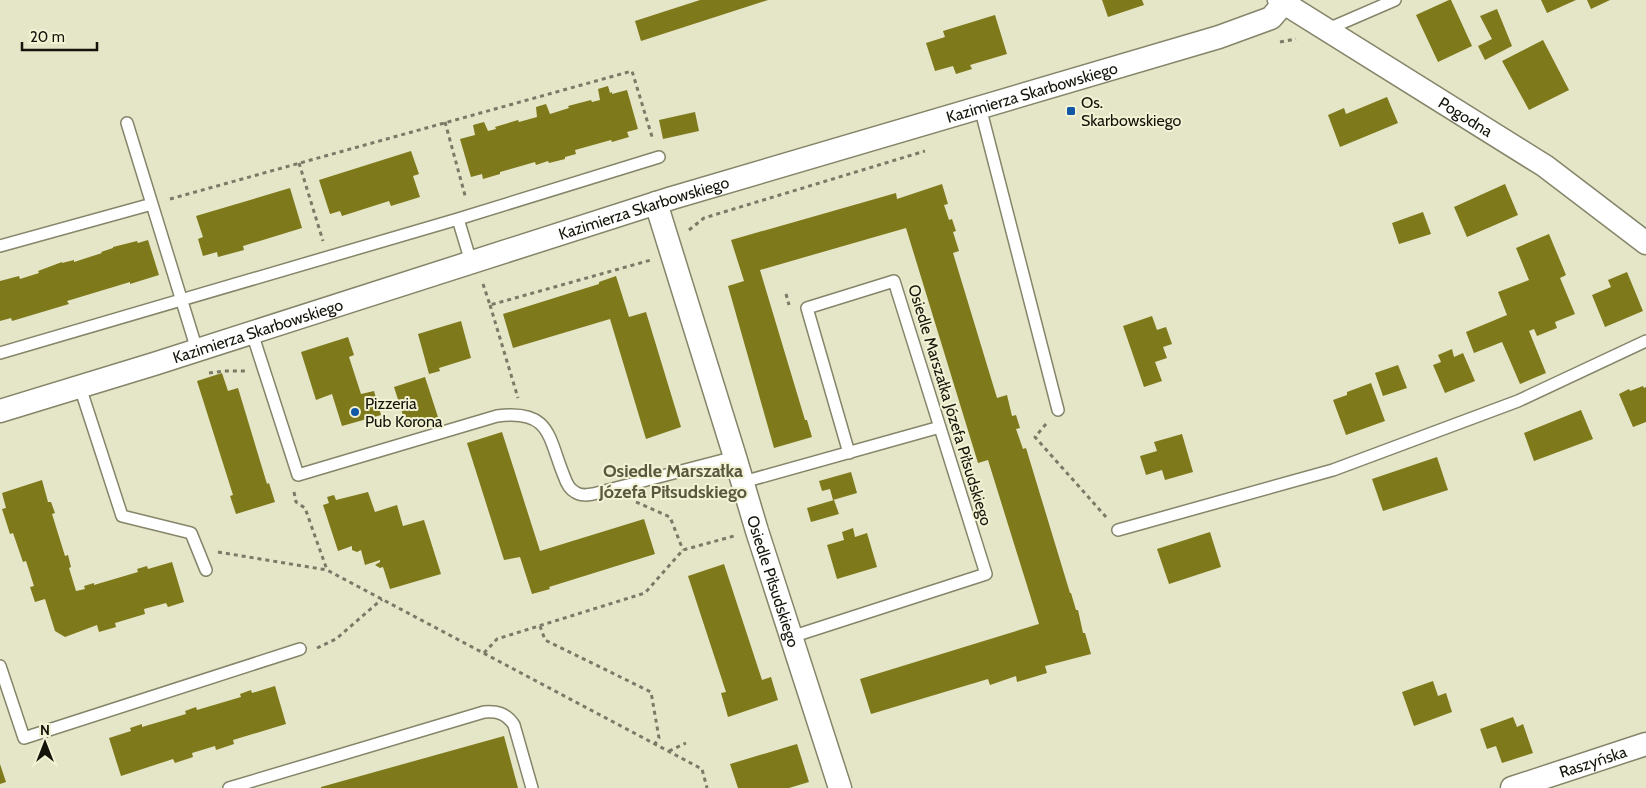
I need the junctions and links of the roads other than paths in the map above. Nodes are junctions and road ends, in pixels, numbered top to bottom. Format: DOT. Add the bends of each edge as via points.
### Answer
graph roads {
  1 [pos="1395,0"];
  2 [pos="1282,2"];
  3 [pos="1328,29"];
  4 [pos="980,107"];
  5 [pos="127,123"];
  6 [pos="659,157"];
  7 [pos="656,203"];
  8 [pos="152,204"];
  9 [pos="458,219"];
  10 [pos="1646,243"];
  11 [pos="0,246"];
  12 [pos="477,272"];
  13 [pos="182,300"];
  14 [pos="252,333"];
  15 [pos="1646,341"];
  16 [pos="197,350"];
  17 [pos="0,353"];
  18 [pos="80,387"];
  19 [pos="1058,410"];
  20 [pos="0,411"];
  21 [pos="940,426"];
  22 [pos="849,453"];
  23 [pos="736,457"];
  24 [pos="743,482"];
  25 [pos="1118,530"];
  26 [pos="206,570"];
  27 [pos="791,637"];
  28 [pos="300,649"];
  29 [pos="0,666"];
  30 [pos="1646,744"];
  31 [pos="229,788"];
  32 [pos="532,788"];
  33 [pos="840,788"];
  34 [pos="1512,788"];
  1 -- 3 [label="lane"];
  2 -- 3 [label="street, Pogodna"];
  2 -- 4 [label="street, Kazimierza Skarbowskiego" via="1271,18 1219,37"];
  3 -- 10 [label="street, Pogodna" via="1545,166"];
  4 -- 7 [label="street, Kazimierza Skarbowskiego"];
  4 -- 19 [label="lane"];
  5 -- 8 [label="lane"];
  6 -- 9 [label="lane"];
  7 -- 12 [label="street, Kazimierza Skarbowskiego"];
  7 -- 23 [label="street, Osiedle Piłsudskiego"];
  8 -- 11 [label="lane"];
  8 -- 13 [label="lane"];
  9 -- 12 [label="lane"];
  9 -- 13 [label="lane"];
  12 -- 14 [label="street, Kazimierza Skarbowskiego"];
  13 -- 16 [label="lane"];
  13 -- 17 [label="lane"];
  14 -- 16 [label="street, Kazimierza Skarbowskiego"];
  14 -- 23 [label="lane" via="298,475 510,414 523,415 543,426 567,484 582,495"];
  15 -- 25 [label="lane" via="1518,401 1333,470"];
  16 -- 18 [label="street, Kazimierza Skarbowskiego"];
  18 -- 20 [label="street, Kazimierza Skarbowskiego"];
  18 -- 26 [label="lane" via="122,516 191,533"];
  21 -- 22 [label="lane"];
  21 -- 22 [label="lane, Osiedle Marszałka Józefa Piłsudskiego" via="894,281 807,308"];
  21 -- 27 [label="lane, Osiedle Marszałka Józefa Piłsudskiego" via="986,574"];
  22 -- 24 [label="lane"];
  23 -- 24 [label="street, Osiedle Piłsudskiego"];
  24 -- 27 [label="street, Osiedle Piłsudskiego"];
  27 -- 33 [label="street, Osiedle Piłsudskiego"];
  28 -- 29 [label="lane" via="24,738"];
  30 -- 34 [label="street, Raszyńska"];
  31 -- 32 [label="lane" via="484,712 503,714 514,725"];
}
